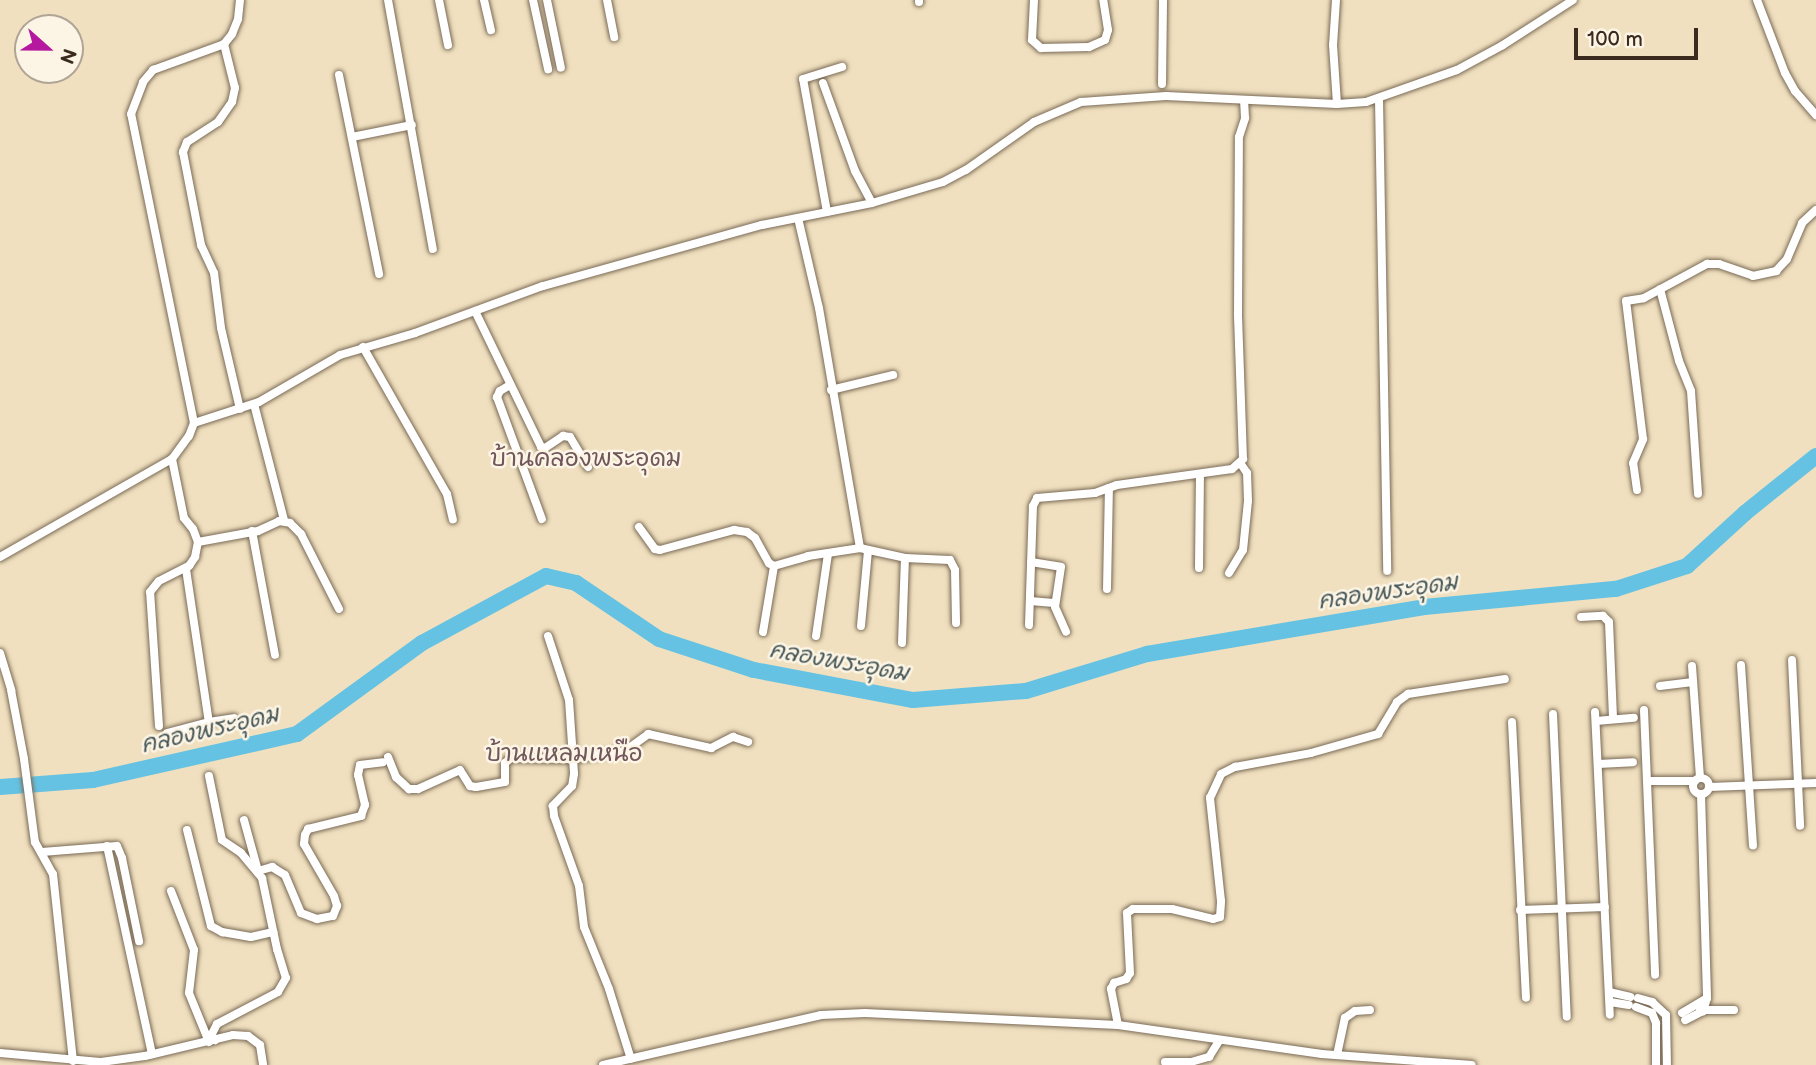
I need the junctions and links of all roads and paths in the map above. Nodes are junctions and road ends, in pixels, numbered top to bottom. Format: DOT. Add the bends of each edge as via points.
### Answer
graph roads {
  1 [pos="240,0"];
  2 [pos="388,0"];
  3 [pos="439,0"];
  4 [pos="484,0"];
  5 [pos="533,0"];
  6 [pos="547,0"];
  7 [pos="607,0"];
  8 [pos="1034,0"];
  9 [pos="1103,0"];
  10 [pos="1163,0"];
  11 [pos="1336,0"];
  12 [pos="1573,0"];
  13 [pos="1758,0"];
  14 [pos="491,30"];
  15 [pos="614,37"];
  16 [pos="224,44"];
  17 [pos="448,45"];
  18 [pos="842,67"];
  19 [pos="561,68"];
  20 [pos="548,69"];
  21 [pos="339,75"];
  22 [pos="823,83"];
  23 [pos="1162,84"];
  24 [pos="1380,99"];
  25 [pos="1244,100"];
  26 [pos="1337,104"];
  27 [pos="1816,115"];
  28 [pos="412,125"];
  29 [pos="352,137"];
  30 [pos="872,203"];
  31 [pos="1816,210"];
  32 [pos="827,212"];
  33 [pos="798,218"];
  34 [pos="433,249"];
  35 [pos="379,274"];
  36 [pos="1660,289"];
  37 [pos="475,311"];
  38 [pos="363,347"];
  39 [pos="893,375"];
  40 [pos="510,385"];
  41 [pos="831,390"];
  42 [pos="254,404"];
  43 [pos="240,409"];
  44 [pos="194,423"];
  45 [pos="172,459"];
  46 [pos="1241,464"];
  47 [pos="588,467"];
  48 [pos="1199,475"];
  49 [pos="1109,488"];
  50 [pos="1637,490"];
  51 [pos="1698,494"];
  52 [pos="453,519"];
  53 [pos="542,519"];
  54 [pos="284,520"];
  55 [pos="639,527"];
  56 [pos="252,531"];
  57 [pos="198,542"];
  58 [pos="864,550"];
  59 [pos="828,554"];
  60 [pos="0,557"];
  61 [pos="905,558"];
  62 [pos="1031,562"];
  63 [pos="775,566"];
  64 [pos="1199,568"];
  65 [pos="186,569"];
  66 [pos="1387,571"];
  67 [pos="1229,573"];
  68 [pos="1107,589"];
  69 [pos="1030,601"];
  70 [pos="1054,603"];
  71 [pos="340,609"];
  72 [pos="1581,617"];
  73 [pos="956,624"];
  74 [pos="1029,625"];
  75 [pos="861,626"];
  76 [pos="764,632"];
  77 [pos="1066,632"];
  78 [pos="548,636"];
  79 [pos="816,636"];
  80 [pos="902,643"];
  81 [pos="0,653"];
  82 [pos="275,654"];
  83 [pos="1792,660"];
  84 [pos="1741,665"];
  85 [pos="1692,666"];
  86 [pos="1504,679"];
  87 [pos="1693,682"];
  88 [pos="1660,686"];
  89 [pos="12,695"];
  90 [pos="0,697"];
  91 [pos="1644,710"];
  92 [pos="1553,714"];
  93 [pos="234,718"];
  94 [pos="1634,718"];
  95 [pos="1613,719"];
  96 [pos="209,722"];
  97 [pos="1512,722"];
  98 [pos="159,726"];
  99 [pos="167,733"];
  100 [pos="748,743"];
  101 [pos="572,759"];
  102 [pos="1633,762"];
  103 [pos="1598,764"];
  104 [pos="209,776"];
  105 [pos="1698,780"];
  106 [pos="1647,781"];
  107 [pos="1816,783"];
  108 [pos="1800,784"];
  109 [pos="1748,785"];
  110 [pos="1709,787"];
  111 [pos="1701,794"];
  112 [pos="244,820"];
  113 [pos="1800,826"];
  114 [pos="187,830"];
  115 [pos="107,846"];
  116 [pos="1753,846"];
  117 [pos="41,852"];
  118 [pos="258,871"];
  119 [pos="171,891"];
  120 [pos="1605,906"];
  121 [pos="1561,908"];
  122 [pos="1520,910"];
  123 [pos="273,932"];
  124 [pos="139,942"];
  125 [pos="1655,975"];
  126 [pos="1610,997"];
  127 [pos="1526,998"];
  128 [pos="1633,1002"];
  129 [pos="1698,1009"];
  130 [pos="1370,1010"];
  131 [pos="1734,1010"];
  132 [pos="1609,1015"];
  133 [pos="1567,1017"];
  134 [pos="1684,1017"];
  135 [pos="1671,1021"];
  136 [pos="1118,1025"];
  137 [pos="1656,1026"];
  138 [pos="212,1041"];
  139 [pos="1219,1041"];
  140 [pos="0,1053"];
  141 [pos="152,1054"];
  142 [pos="1338,1055"];
  143 [pos="631,1059"];
  144 [pos="73,1060"];
  145 [pos="1166,1062"];
  146 [pos="263,1065"];
  147 [pos="603,1065"];
  148 [pos="1472,1065"];
  149 [pos="1656,1065"];
  150 [pos="1667,1065"];
  1 -- 16 [label="street" via="239,19"];
  2 -- 28 [label="street"];
  3 -- 17 [label="street"];
  4 -- 14 [label="street"];
  5 -- 20 [label="street"];
  6 -- 19 [label="street"];
  7 -- 15 [label="street"];
  8 -- 9 [label="street" via="1032,40 1041,48 1089,47 1105,40"];
  10 -- 23 [label="street"];
  11 -- 26 [label="street"];
  12 -- 24 [label="street" via="1457,70"];
  13 -- 27 [label="street" via="1785,73"];
  16 -- 43 [label="street" via="234,88 232,102 218,122 187,142 183,152 201,245 214,273"];
  16 -- 44 [label="street" via="153,70 143,82 131,114"];
  18 -- 32 [label="street" via="803,79"];
  21 -- 29 [label="street"];
  22 -- 30 [label="street"];
  24 -- 26 [label="street"];
  24 -- 66 [label="street"];
  25 -- 26 [label="street"];
  25 -- 30 [label="street" via="1140,96 1081,102 1034,122 943,182"];
  25 -- 46 [label="street" via="1239,137"];
  28 -- 29 [label="street"];
  28 -- 34 [label="street"];
  29 -- 35 [label="street"];
  30 -- 32 [label="street"];
  31 -- 36 [label="street" via="1802,223 1787,259 1776,271 1753,276 1707,264"];
  32 -- 33 [label="street"];
  33 -- 37 [label="street" via="542,286"];
  33 -- 41 [label="street" via="819,308"];
  36 -- 50 [label="street" via="1626,302 1643,439 1633,463"];
  36 -- 51 [label="street" via="1691,391"];
  37 -- 38 [label="street"];
  37 -- 40 [label="street"];
  38 -- 42 [label="street" via="340,355"];
  38 -- 52 [label="street" via="447,494"];
  39 -- 41 [label="street"];
  40 -- 47 [label="street" via="541,446 567,436"];
  40 -- 53 [label="street" via="497,397"];
  41 -- 58 [label="street"];
  42 -- 43 [label="street"];
  42 -- 54 [label="street"];
  43 -- 44 [label="street"];
  44 -- 45 [label="street"];
  45 -- 57 [label="street" via="184,518"];
  45 -- 60 [label="street"];
  46 -- 48 [label="street"];
  46 -- 67 [label="street" via="1247,473 1243,550"];
  48 -- 49 [label="street"];
  48 -- 64 [label="street"];
  49 -- 62 [label="street" via="1037,498"];
  49 -- 68 [label="street"];
  54 -- 56 [label="street"];
  54 -- 71 [label="street" via="301,534"];
  55 -- 63 [label="street" via="660,550 734,530 747,531"];
  56 -- 57 [label="street"];
  56 -- 82 [label="street"];
  57 -- 65 [label="street"];
  58 -- 59 [label="street"];
  58 -- 61 [label="street"];
  58 -- 75 [label="street"];
  59 -- 63 [label="street"];
  59 -- 79 [label="street"];
  61 -- 73 [label="street" via="952,562"];
  61 -- 80 [label="street"];
  62 -- 69 [label="street"];
  62 -- 70 [label="street" via="1061,567"];
  63 -- 76 [label="street"];
  65 -- 96 [label="street"];
  65 -- 98 [label="street" via="159,581 150,592"];
  69 -- 70 [label="street"];
  69 -- 74 [label="street"];
  70 -- 77 [label="street"];
  72 -- 95 [label="street" via="1603,616 1609,622"];
  78 -- 101 [label="street" via="569,700"];
  81 -- 89 [label="street"];
  83 -- 108 [label="street"];
  84 -- 109 [label="street"];
  85 -- 87 [label="street"];
  86 -- 136 [label="street" via="1408,694 1397,702 1378,734 1221,774 1210,798 1220,917 1172,909 1127,912 1130,973 1111,989"];
  87 -- 88 [label="street"];
  87 -- 105 [label="street"];
  89 -- 90 [label="street"];
  89 -- 117 [label="street" via="30,816"];
  91 -- 106 [label="street"];
  92 -- 121 [label="street"];
  93 -- 96 [label="street"];
  94 -- 95 [label="street"];
  95 -- 103 [label="street" via="1596,716"];
  96 -- 99 [label="street"];
  97 -- 122 [label="street"];
  100 -- 101 [label="street" via="733,737 711,748 648,734 625,751"];
  101 -- 118 [label="street" via="511,758 505,763 507,781 500,784 470,786 460,771 412,790 396,777 386,759 360,765 365,805 361,816 308,829 305,835 304,844 334,896 333,916 317,919 301,913 285,875 272,867"];
  101 -- 143 [label="street" via="572,786 553,806 554,816 579,886 584,927"];
  102 -- 103 [label="street"];
  103 -- 120 [label="street"];
  104 -- 118 [label="street" via="222,840"];
  105 -- 106 [label="street"];
  105 -- 110 [label="street"];
  105 -- 111 [label="street" via="1694,790"];
  106 -- 125 [label="street"];
  107 -- 108 [label="street"];
  108 -- 109 [label="street"];
  108 -- 113 [label="street"];
  109 -- 110 [label="street"];
  109 -- 116 [label="street"];
  110 -- 111 [label="street"];
  111 -- 129 [label="street" via="1707,998"];
  112 -- 118 [label="street"];
  114 -- 123 [label="street" via="211,926 251,937"];
  115 -- 117 [label="street"];
  115 -- 124 [label="street" via="119,848"];
  115 -- 141 [label="street"];
  117 -- 144 [label="street" via="53,874"];
  118 -- 123 [label="street"];
  119 -- 138 [label="street" via="194,950 190,993"];
  120 -- 121 [label="street"];
  120 -- 126 [label="street"];
  121 -- 122 [label="street"];
  121 -- 133 [label="street"];
  122 -- 127 [label="street"];
  123 -- 138 [label="street" via="286,982 278,992 217,1024"];
  126 -- 128 [label="street"];
  126 -- 132 [label="street"];
  128 -- 135 [label="street" via="1662,1009"];
  128 -- 137 [label="street" via="1651,1013"];
  129 -- 131 [label="street"];
  129 -- 134 [label="street"];
  130 -- 142 [label="street" via="1355,1011 1345,1018"];
  135 -- 137 [label="street"];
  135 -- 150 [label="street"];
  136 -- 139 [label="street"];
  136 -- 143 [label="street" via="904,1014 821,1015"];
  137 -- 149 [label="street"];
  138 -- 141 [label="street"];
  138 -- 146 [label="street" via="248,1036 260,1045"];
  139 -- 142 [label="street"];
  139 -- 145 [label="street" via="1209,1057"];
  140 -- 144 [label="street"];
  141 -- 144 [label="street" via="101,1062"];
  142 -- 148 [label="street"];
  143 -- 147 [label="street"];
}
